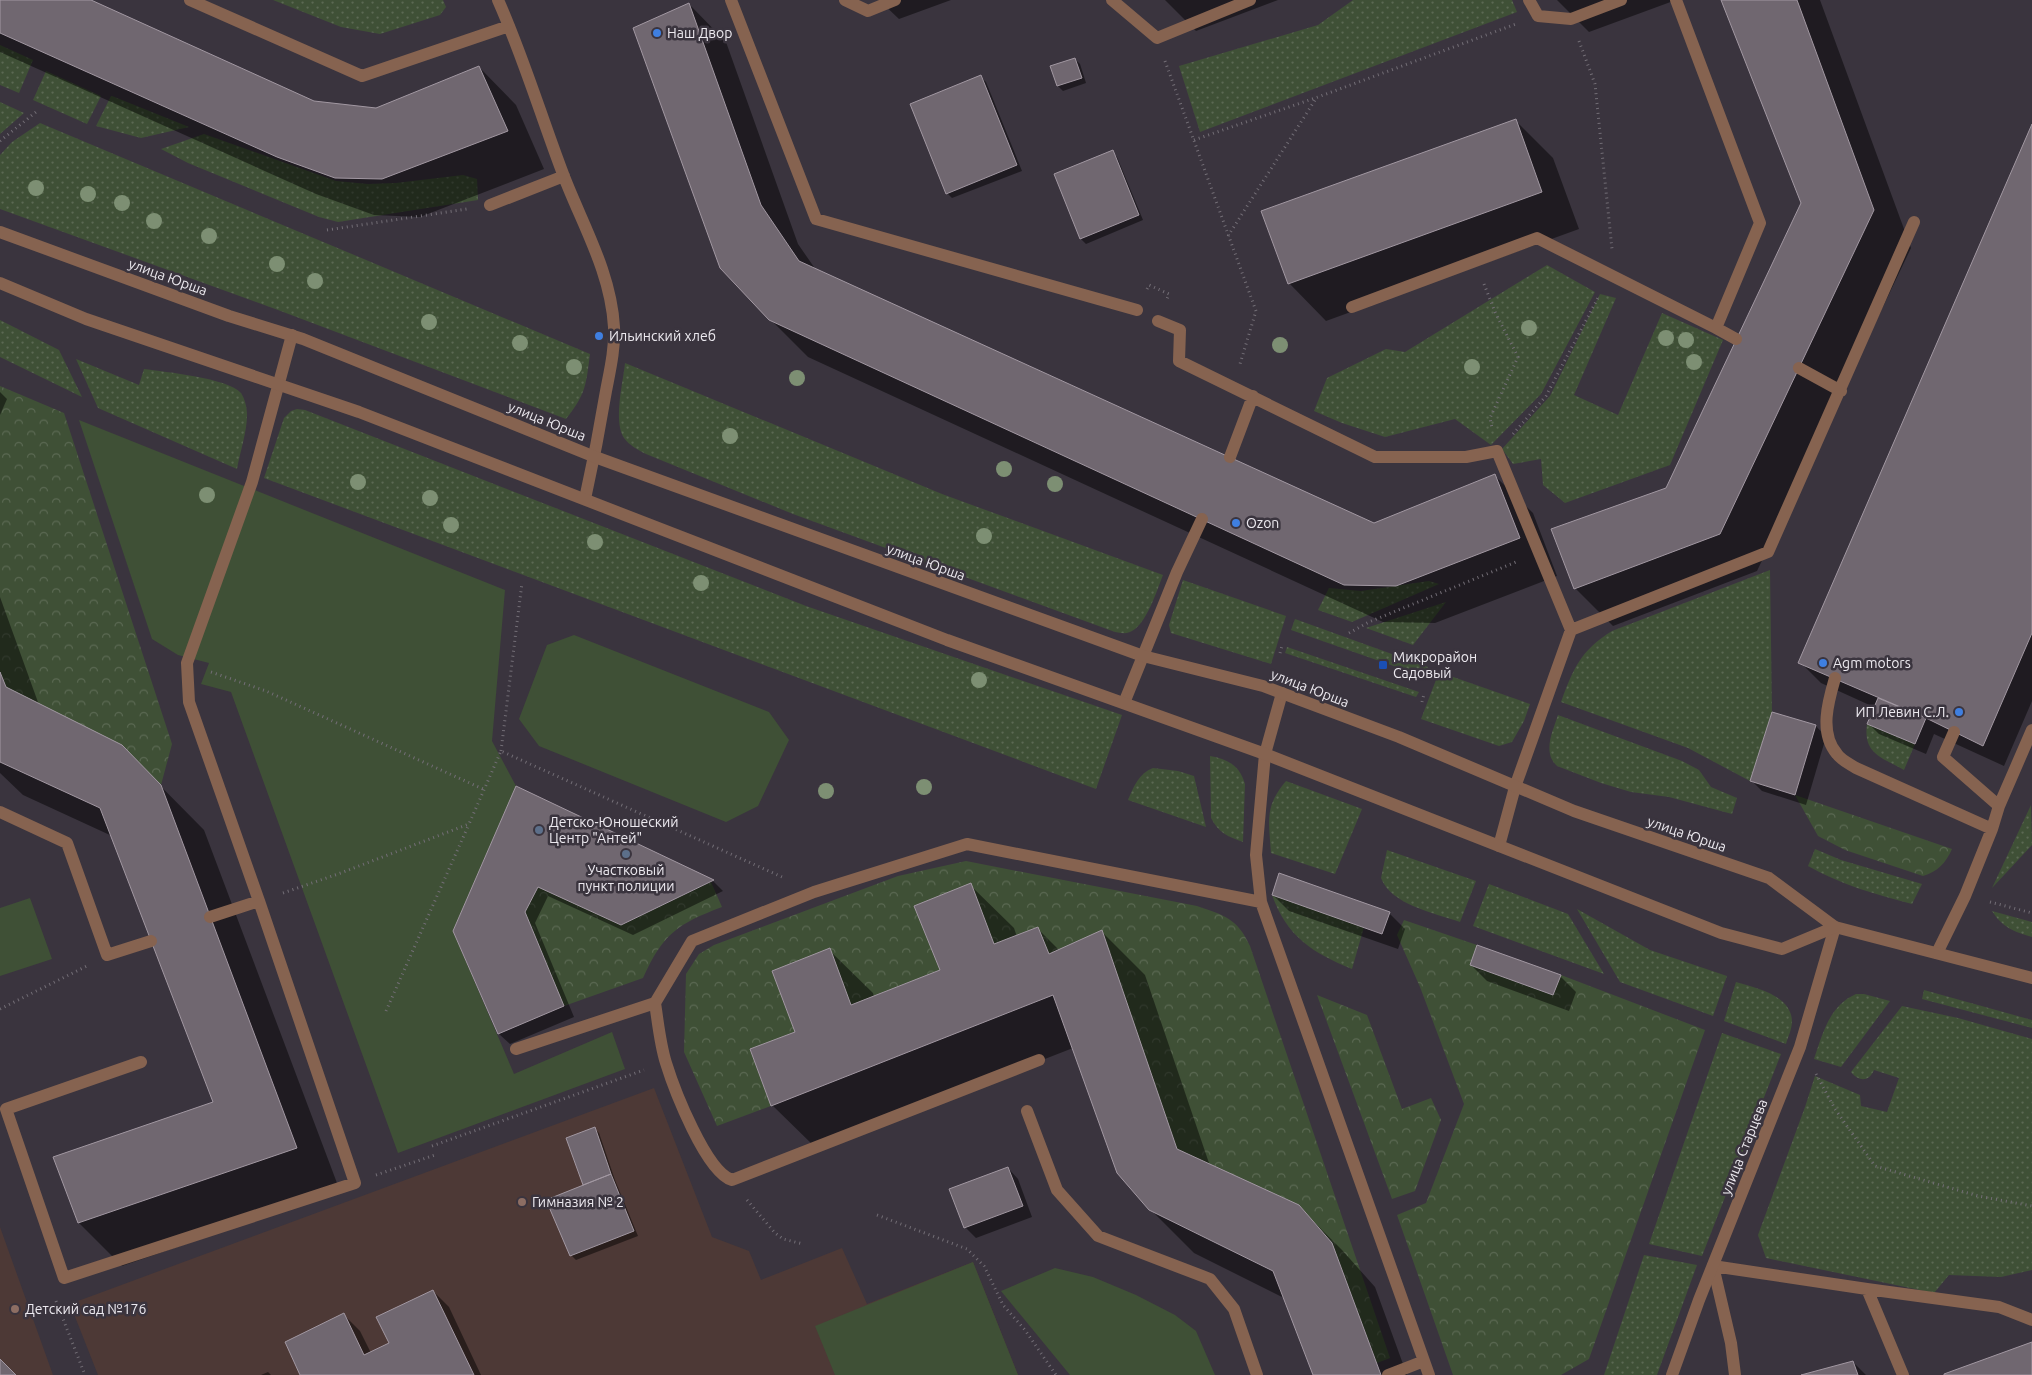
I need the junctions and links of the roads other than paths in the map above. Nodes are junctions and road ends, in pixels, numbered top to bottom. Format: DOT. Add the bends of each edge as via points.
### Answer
graph roads {
  1 [pos="190,0"];
  2 [pos="498,0"];
  3 [pos="732,0"];
  4 [pos="844,0"];
  5 [pos="895,0"];
  6 [pos="1112,0"];
  7 [pos="1250,0"];
  8 [pos="1529,0"];
  9 [pos="1621,0"];
  10 [pos="1676,0"];
  11 [pos="509,26"];
  12 [pos="564,176"];
  13 [pos="490,205"];
  14 [pos="1914,222"];
  15 [pos="0,232"];
  16 [pos="0,282"];
  17 [pos="1352,307"];
  18 [pos="1137,310"];
  19 [pos="1158,320"];
  20 [pos="1716,328"];
  21 [pos="292,335"];
  22 [pos="1736,339"];
  23 [pos="1799,368"];
  24 [pos="278,384"];
  25 [pos="1840,391"];
  26 [pos="1253,396"];
  27 [pos="595,457"];
  28 [pos="1230,457"];
  29 [pos="585,499"];
  30 [pos="1202,519"];
  31 [pos="1571,630"];
  32 [pos="1143,656"];
  33 [pos="1835,678"];
  34 [pos="1282,693"];
  35 [pos="1124,703"];
  36 [pos="2032,730"];
  37 [pos="1954,732"];
  38 [pos="1265,754"];
  39 [pos="1516,787"];
  40 [pos="1999,806"];
  41 [pos="0,812"];
  42 [pos="1992,829"];
  43 [pos="1499,846"];
  44 [pos="259,901"];
  45 [pos="1262,902"];
  46 [pos="210,918"];
  47 [pos="1835,927"];
  48 [pos="151,941"];
  49 [pos="1937,953"];
  50 [pos="2032,978"];
  51 [pos="655,1003"];
  52 [pos="516,1049"];
  53 [pos="1039,1060"];
  54 [pos="141,1062"];
  55 [pos="1027,1111"];
  56 [pos="1713,1266"];
  57 [pos="1867,1289"];
  58 [pos="2032,1320"];
  59 [pos="1424,1361"];
  60 [pos="1257,1375"];
  61 [pos="1388,1375"];
  62 [pos="1429,1375"];
  63 [pos="1672,1375"];
  64 [pos="1735,1375"];
  65 [pos="1903,1375"];
  1 -- 11 [label="street" via="362,76"];
  2 -- 11 [label="street"];
  3 -- 18 [label="street" via="816,219"];
  4 -- 5 [label="street" via="868,10"];
  6 -- 7 [label="street" via="1157,38"];
  8 -- 9 [label="street" via="1538,16 1571,19"];
  10 -- 20 [label="street" via="1760,224"];
  11 -- 12 [label="street"];
  12 -- 13 [label="street"];
  12 -- 27 [label="street" via="611,296 614,348"];
  14 -- 25 [label="street"];
  15 -- 21 [label="street, улица Юрша" via="229,316"];
  16 -- 24 [label="street" via="86,319"];
  17 -- 20 [label="street" via="1537,238"];
  19 -- 26 [label="street" via="1180,330 1179,361"];
  20 -- 22 [label="street"];
  21 -- 24 [label="street"];
  21 -- 27 [label="street, улица Юрша"];
  23 -- 25 [label="street"];
  24 -- 29 [label="street"];
  24 -- 44 [label="street" via="252,482 187,663 189,702"];
  25 -- 31 [label="street" via="1768,552"];
  26 -- 28 [label="street"];
  26 -- 31 [label="street" via="1374,457 1466,457 1497,451"];
  27 -- 29 [label="street"];
  27 -- 32 [label="street, улица Юрша"];
  29 -- 35 [label="street" via="947,640"];
  30 -- 32 [label="street"];
  31 -- 39 [label="street"];
  32 -- 34 [label="street, улица Юрша"];
  32 -- 35 [label="street"];
  33 -- 42 [label="street" via="1828,702 1827,723 1828,739 1837,755 1856,768"];
  34 -- 38 [label="street"];
  34 -- 39 [label="street, улица Юрша" via="1399,737"];
  35 -- 38 [label="street"];
  36 -- 40 [label="street"];
  37 -- 40 [label="street" via="1943,757"];
  38 -- 43 [label="street"];
  38 -- 45 [label="street" via="1256,855"];
  39 -- 43 [label="street"];
  39 -- 47 [label="street, улица Юрша" via="1574,811 1769,878"];
  40 -- 42 [label="street"];
  41 -- 48 [label="street" via="67,843 107,955"];
  42 -- 49 [label="street"];
  43 -- 47 [label="street" via="1721,933 1782,949"];
  44 -- 46 [label="street"];
  44 -- 54 [label="street" via="355,1183 64,1278 6,1109"];
  45 -- 51 [label="street" via="967,844 814,892 692,941"];
  45 -- 59 [label="street"];
  47 -- 49 [label="street, улица Юрша"];
  47 -- 56 [label="street, улица Старцева" via="1800,1047"];
  49 -- 50 [label="street, улица Юрша"];
  51 -- 52 [label="street"];
  51 -- 53 [label="street" via="665,1062 697,1138 718,1172 732,1180"];
  55 -- 60 [label="street" via="1057,1190 1098,1236 1210,1279 1234,1309"];
  56 -- 57 [label="street"];
  56 -- 63 [label="street, улица Старцева"];
  56 -- 64 [label="street"];
  57 -- 58 [label="street" via="1999,1307"];
  57 -- 65 [label="street"];
  59 -- 61 [label="street"];
  59 -- 62 [label="street"];
}
